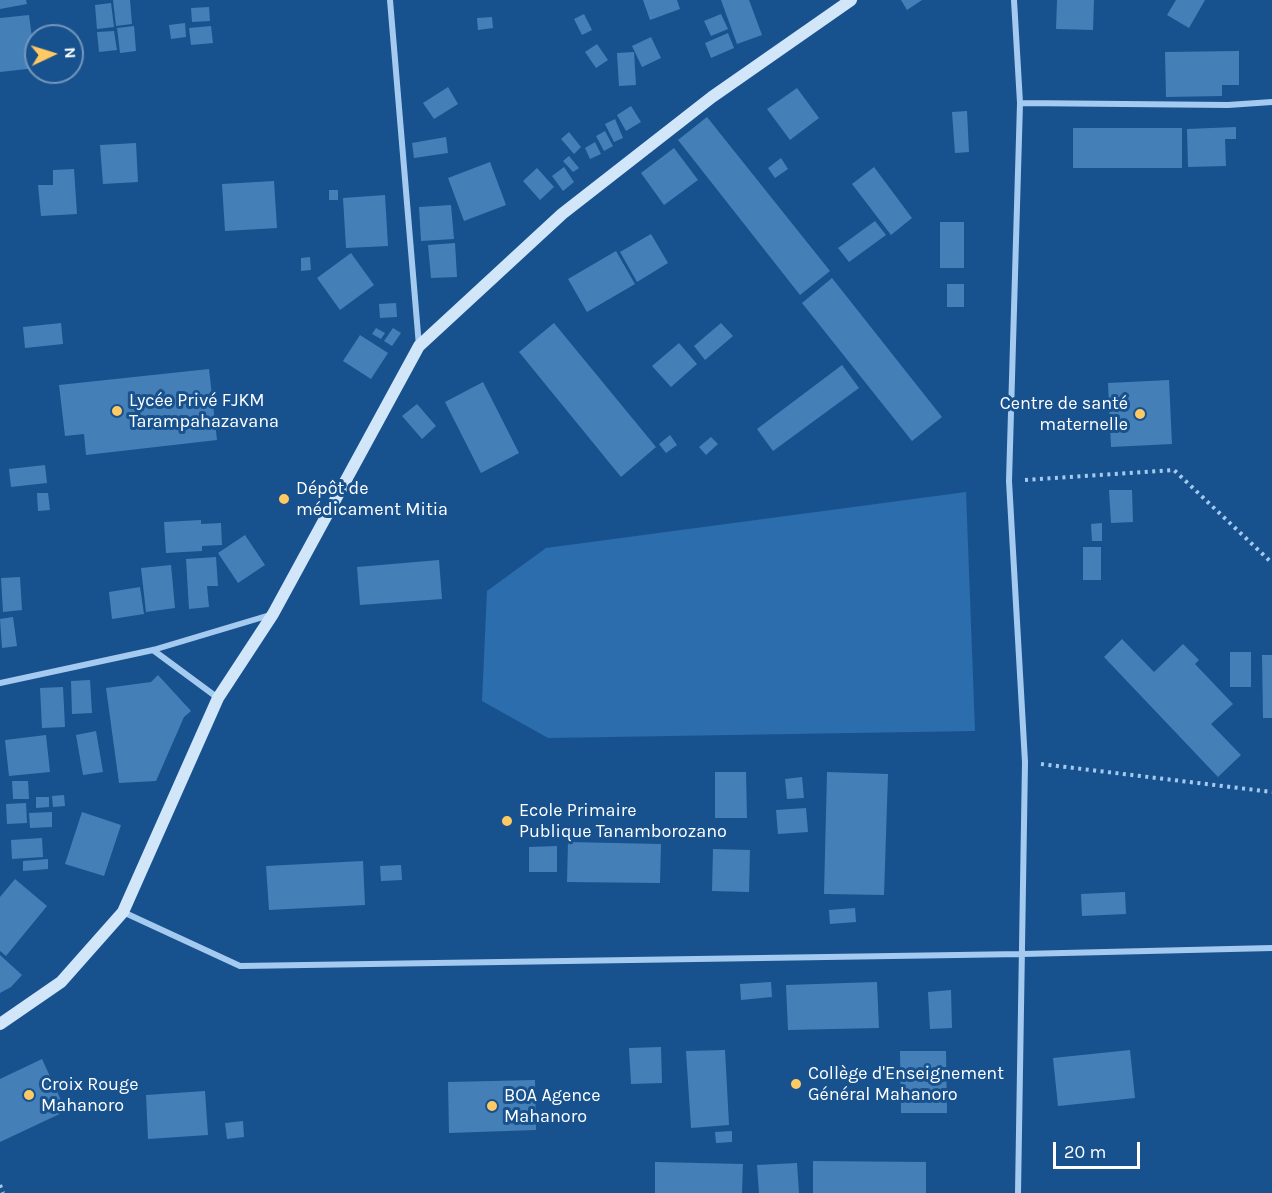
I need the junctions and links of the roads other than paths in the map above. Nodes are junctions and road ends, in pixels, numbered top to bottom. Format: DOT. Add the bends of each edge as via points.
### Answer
graph roads {
  1 [pos="390,0"];
  2 [pos="851,0"];
  3 [pos="1014,0"];
  4 [pos="1272,102"];
  5 [pos="1020,103"];
  6 [pos="419,346"];
  7 [pos="273,614"];
  8 [pos="153,650"];
  9 [pos="0,683"];
  10 [pos="218,698"];
  11 [pos="123,912"];
  12 [pos="1272,948"];
  13 [pos="1022,954"];
  14 [pos="0,1024"];
  15 [pos="1018,1193"];
  1 -- 6 [label="street"];
  2 -- 6 [label="street" via="712,97 562,214"];
  3 -- 5 [label="street"];
  4 -- 5 [label="street"];
  5 -- 13 [label="street" via="1009,481 1025,762"];
  6 -- 7 [label="street"];
  7 -- 8 [label="street"];
  7 -- 10 [label="street"];
  8 -- 9 [label="street"];
  8 -- 10 [label="street"];
  10 -- 11 [label="street"];
  11 -- 13 [label="street" via="240,966"];
  11 -- 14 [label="street" via="61,982"];
  12 -- 13 [label="street"];
  13 -- 15 [label="street"];
}
